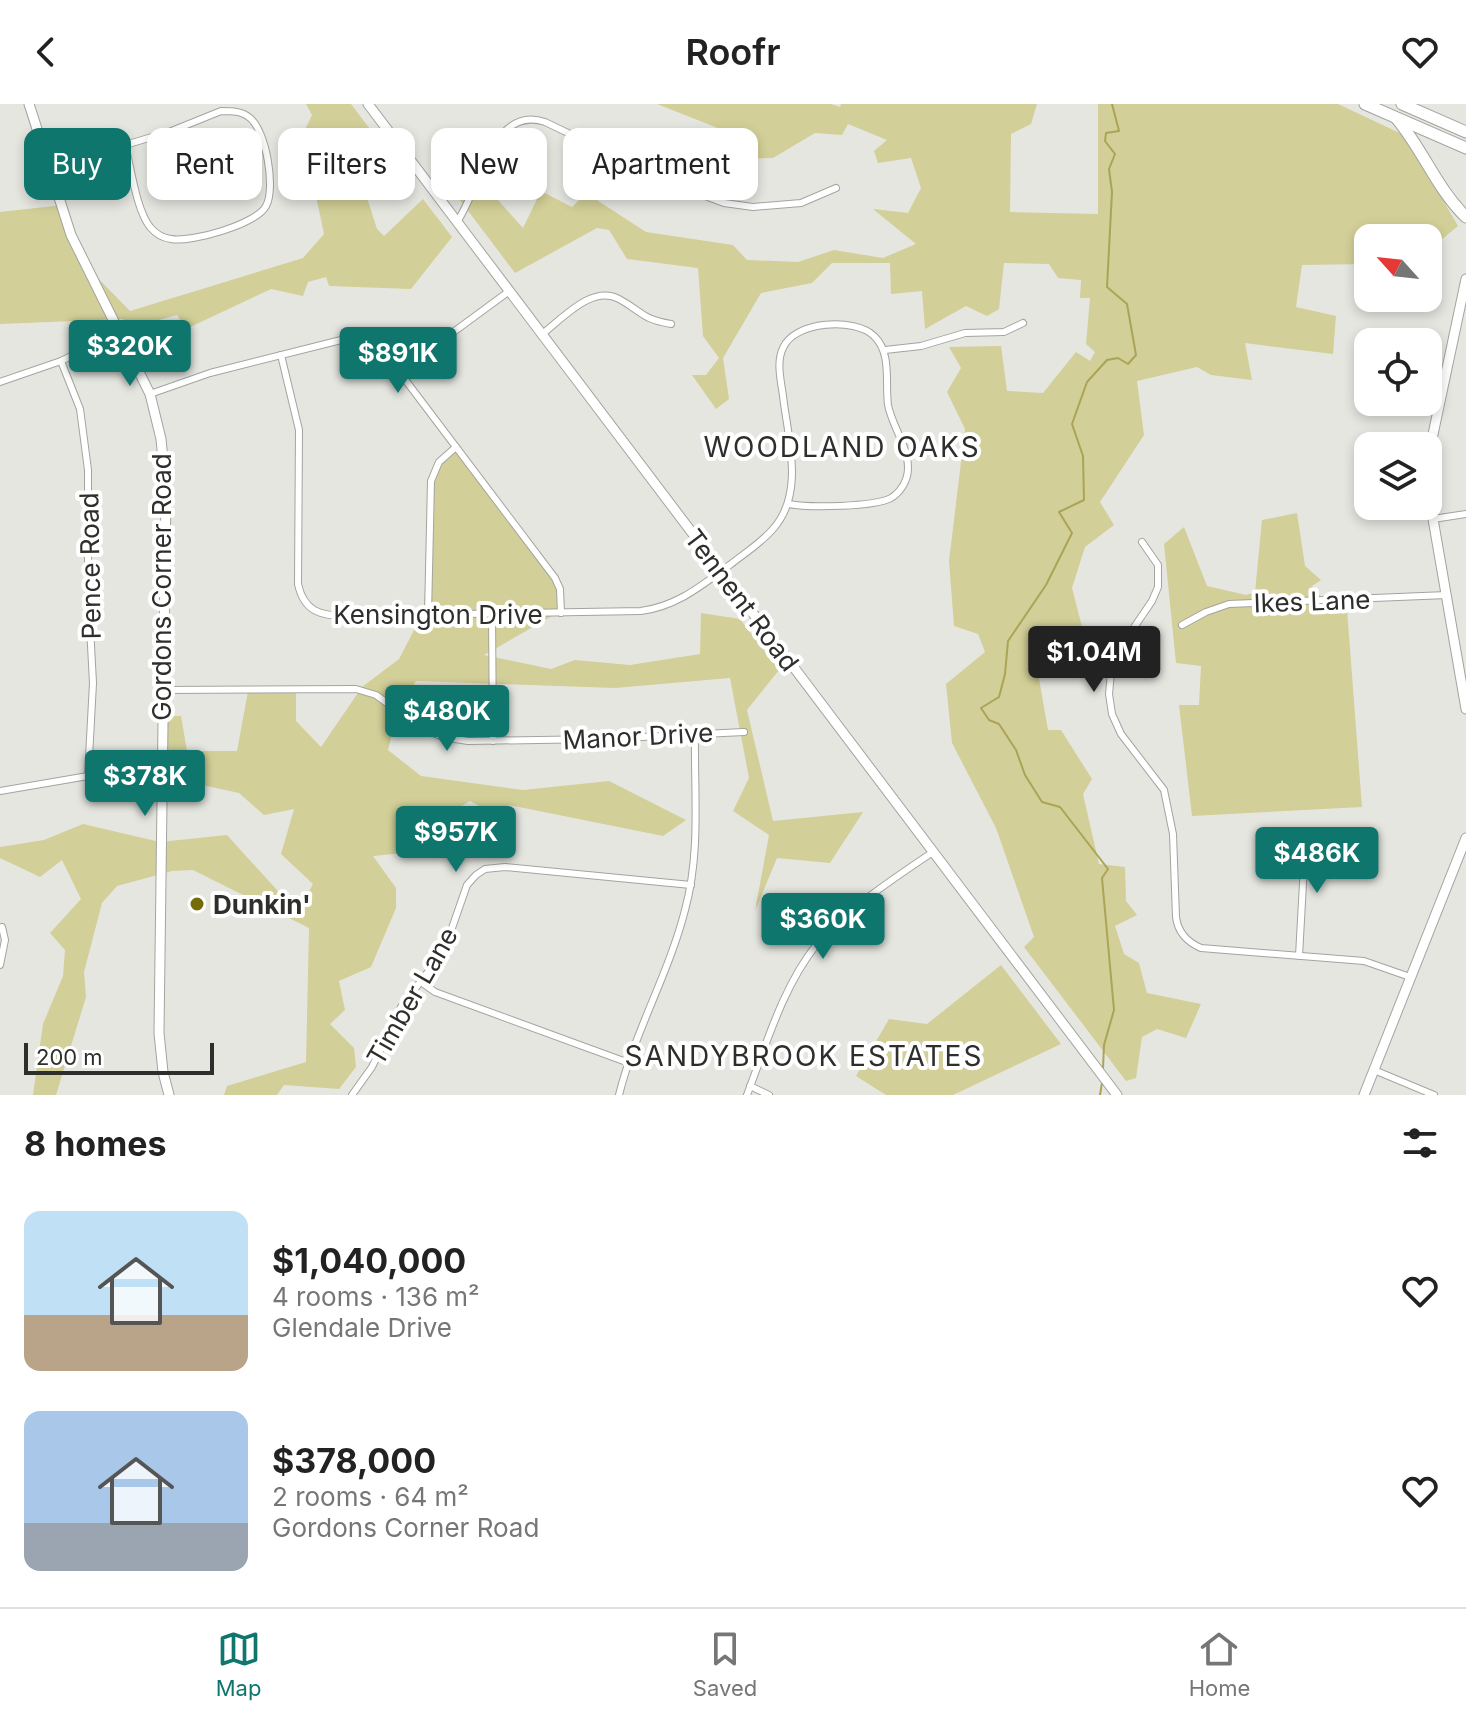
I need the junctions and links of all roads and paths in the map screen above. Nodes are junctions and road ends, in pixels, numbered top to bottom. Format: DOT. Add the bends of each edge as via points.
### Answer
graph roads {
  1 [pos="29,104"];
  2 [pos="368,104"];
  3 [pos="1365,104"];
  4 [pos="1402,104"];
  5 [pos="1397,119"];
  6 [pos="37,128"];
  7 [pos="1466,132"];
  8 [pos="125,145"];
  9 [pos="1466,148"];
  10 [pos="836,188"];
  11 [pos="60,200"];
  12 [pos="1464,213"];
  13 [pos="457,222"];
  14 [pos="1466,279"];
  15 [pos="508,292"];
  16 [pos="1023,323"];
  17 [pos="671,324"];
  18 [pos="120,332"];
  19 [pos="541,335"];
  20 [pos="885,350"];
  21 [pos="281,355"];
  22 [pos="61,361"];
  23 [pos="399,372"];
  24 [pos="0,382"];
  25 [pos="150,394"];
  26 [pos="1435,432"];
  27 [pos="456,447"];
  28 [pos="789,504"];
  29 [pos="1466,514"];
  30 [pos="1442,518"];
  31 [pos="1433,520"];
  32 [pos="1142,542"];
  33 [pos="720,572"];
  34 [pos="1447,595"];
  35 [pos="561,613"];
  36 [pos="492,614"];
  37 [pos="428,615"];
  38 [pos="1182,625"];
  39 [pos="162,690"];
  40 [pos="1466,709"];
  41 [pos="744,732"];
  42 [pos="695,733"];
  43 [pos="493,741"];
  44 [pos="88,776"];
  45 [pos="161,777"];
  46 [pos="0,791"];
  47 [pos="1315,831"];
  48 [pos="1466,838"];
  49 [pos="933,852"];
  50 [pos="1463,857"];
  51 [pos="691,885"];
  52 [pos="2,927"];
  53 [pos="1299,956"];
  54 [pos="0,965"];
  55 [pos="1410,977"];
  56 [pos="421,982"];
  57 [pos="629,1063"];
  58 [pos="1374,1070"];
  59 [pos="750,1086"];
  60 [pos="169,1095"];
  61 [pos="352,1095"];
  62 [pos="619,1095"];
  63 [pos="747,1095"];
  64 [pos="769,1095"];
  65 [pos="1117,1095"];
  66 [pos="1364,1095"];
  67 [pos="1434,1095"];
  1 -- 6 [label="street, Gordons Corner Road"];
  2 -- 13 [label="street, Tennent Road"];
  3 -- 5 [label="highway"];
  4 -- 7 [label="highway"];
  5 -- 9 [label="highway"];
  5 -- 12 [label="highway"];
  8 -- 8 [label="street" via="221,111 241,112 261,133 268,202 246,223 183,240 165,238 145,218"];
  10 -- 13 [label="street" via="801,203 724,203 545,122 524,119 501,132"];
  11 -- 18 [label="street, Gordons Corner Road" via="71,235"];
  13 -- 15 [label="street, Tennent Road"];
  14 -- 26 [label="street"];
  15 -- 19 [label="street, Tennent Road"];
  15 -- 23 [label="street"];
  16 -- 20 [label="street" via="1004,332 965,333"];
  17 -- 19 [label="street" via="649,320 617,298 601,295"];
  18 -- 22 [label="street"];
  18 -- 25 [label="street, Gordons Corner Road"];
  19 -- 33 [label="street, Tennent Road"];
  20 -- 28 [label="street" via="889,411 907,458 903,485 875,503"];
  20 -- 28 [label="street" via="874,335 855,326 809,327 784,345 780,367 792,474"];
  21 -- 23 [label="street" via="353,339 379,349"];
  21 -- 25 [label="street"];
  21 -- 37 [label="street, Kensington Drive" via="299,430 298,581 304,601 310,610 332,616"];
  22 -- 24 [label="street"];
  22 -- 44 [label="street, Pence Road" via="80,409 88,470 93,683"];
  23 -- 27 [label="street"];
  25 -- 39 [label="street, Gordons Corner Road" via="166,478"];
  27 -- 35 [label="street" via="555,578"];
  27 -- 37 [label="street" via="439,462 431,481"];
  28 -- 33 [label="street, Kensington Drive" via="769,533"];
  29 -- 30 [label="street"];
  31 -- 34 [label="street"];
  32 -- 53 [label="street" via="1158,565 1158,587 1118,651 1109,694 1121,734 1164,790 1173,834 1177,924 1188,941 1201,948"];
  33 -- 35 [label="street, Kensington Drive" via="664,607"];
  33 -- 49 [label="street, Tennent Road"];
  34 -- 38 [label="street, Ikes Lane" via="1229,604"];
  34 -- 40 [label="street"];
  35 -- 36 [label="street, Kensington Drive"];
  36 -- 37 [label="street, Kensington Drive"];
  36 -- 43 [label="street"];
  39 -- 43 [label="street, Manor Drive" via="356,689 376,695 431,732 457,740"];
  39 -- 45 [label="street, Gordons Corner Road"];
  41 -- 42 [label="street, Manor Drive"];
  42 -- 43 [label="street, Manor Drive"];
  42 -- 51 [label="street"];
  44 -- 45 [label="street"];
  44 -- 46 [label="street"];
  45 -- 60 [label="street, Gordons Corner Road" via="159,1033"];
  47 -- 53 [label="street" via="1304,865"];
  48 -- 50 [label="street"];
  49 -- 59 [label="street" via="817,944 795,978"];
  49 -- 65 [label="street, Tennent Road"];
  50 -- 55 [label="street"];
  51 -- 56 [label="street, Timber Lane" via="485,869 467,885 447,944"];
  51 -- 57 [label="street"];
  52 -- 54 [label="street"];
  53 -- 55 [label="street" via="1364,961"];
  55 -- 58 [label="street"];
  56 -- 57 [label="street" via="435,992"];
  56 -- 61 [label="street, Timber Lane" via="401,1007"];
  57 -- 62 [label="street"];
  58 -- 66 [label="street"];
  58 -- 67 [label="street"];
  59 -- 63 [label="street"];
  59 -- 64 [label="street"];
}
